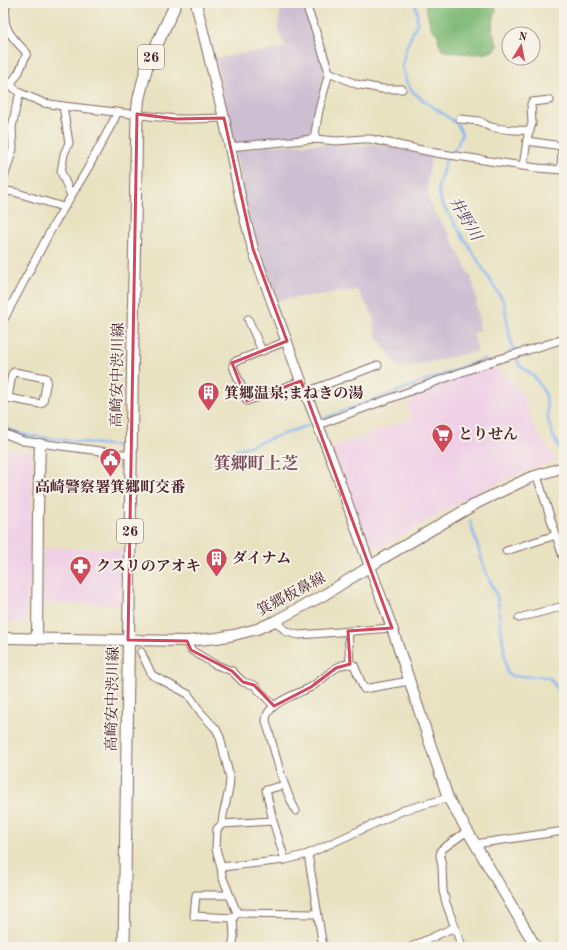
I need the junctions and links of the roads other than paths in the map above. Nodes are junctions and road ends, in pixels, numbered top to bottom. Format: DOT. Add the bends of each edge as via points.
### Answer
graph roads {
  1 [pos="176,3"];
  2 [pos="196,3"];
  3 [pos="305,3"];
  4 [pos="5,5"];
  5 [pos="329,72"];
  6 [pos="3,75"];
  7 [pos="10,85"];
  8 [pos="402,89"];
  9 [pos="20,93"];
  10 [pos="550,100"];
  11 [pos="63,106"];
  12 [pos="117,112"];
  13 [pos="137,114"];
  14 [pos="224,118"];
  15 [pos="460,120"];
  16 [pos="530,131"];
  17 [pos="314,139"];
  18 [pos="527,141"];
  19 [pos="229,147"];
  20 [pos="523,166"];
  21 [pos="5,168"];
  22 [pos="563,170"];
  23 [pos="3,180"];
  24 [pos="3,191"];
  25 [pos="71,195"];
  26 [pos="63,207"];
  27 [pos="248,319"];
  28 [pos="3,321"];
  29 [pos="564,340"];
  30 [pos="287,342"];
  31 [pos="262,351"];
  32 [pos="378,365"];
  33 [pos="301,381"];
  34 [pos="306,392"];
  35 [pos="5,400"];
  36 [pos="318,425"];
  37 [pos="3,434"];
  38 [pos="40,444"];
  39 [pos="131,455"];
  40 [pos="564,467"];
  41 [pos="537,476"];
  42 [pos="556,535"];
  43 [pos="506,551"];
  44 [pos="564,560"];
  45 [pos="370,566"];
  46 [pos="564,606"];
  47 [pos="519,618"];
  48 [pos="275,622"];
  49 [pos="392,628"];
  50 [pos="348,631"];
  51 [pos="3,638"];
  52 [pos="37,638"];
  53 [pos="128,640"];
  54 [pos="186,641"];
  55 [pos="141,652"];
  56 [pos="350,664"];
  57 [pos="409,681"];
  58 [pos="274,706"];
  59 [pos="284,785"];
  60 [pos="448,798"];
  61 [pos="296,811"];
  62 [pos="273,821"];
  63 [pos="222,824"];
  64 [pos="467,831"];
  65 [pos="564,831"];
  66 [pos="475,844"];
  67 [pos="308,854"];
  68 [pos="285,860"];
  69 [pos="221,867"];
  70 [pos="229,895"];
  71 [pos="318,914"];
  72 [pos="234,915"];
  73 [pos="455,927"];
  74 [pos="124,947"];
  75 [pos="232,947"];
  76 [pos="323,947"];
  77 [pos="411,947"];
  78 [pos="462,947"];
  79 [pos="536,947"];
  1 -- 13 [label="main road, 高崎安中渋川線 / 26" via="147,66"];
  2 -- 14 [label="street"];
  3 -- 5 [label="street"];
  4 -- 7 [label="street" via="6,26 27,53"];
  5 -- 8 [label="street" via="356,84 382,90"];
  5 -- 17 [label="street"];
  6 -- 7 [label="street"];
  7 -- 9 [label="street"];
  9 -- 11 [label="street"];
  9 -- 21 [label="street" via="12,128 12,148"];
  10 -- 16 [label="street" via="532,102"];
  11 -- 12 [label="street"];
  11 -- 25 [label="street" via="69,143 61,172"];
  12 -- 13 [label="street"];
  12 -- 25 [label="street"];
  13 -- 14 [label="street" via="176,119"];
  13 -- 39 [label="main road, 高崎安中渋川線 / 26"];
  14 -- 19 [label="street"];
  15 -- 16 [label="street" via="482,122 488,127"];
  16 -- 18 [label="street"];
  17 -- 19 [label="street"];
  17 -- 20 [label="street" via="336,141 363,138"];
  18 -- 20 [label="street"];
  18 -- 22 [label="street" via="562,146"];
  19 -- 30 [label="street" via="253,250"];
  20 -- 22 [label="street"];
  21 -- 23 [label="street"];
  24 -- 26 [label="street"];
  25 -- 26 [label="street"];
  26 -- 28 [label="street"];
  27 -- 31 [label="street"];
  29 -- 36 [label="street" via="462,372"];
  30 -- 31 [label="street"];
  30 -- 33 [label="street"];
  31 -- 33 [label="street" via="234,362 233,366 247,401"];
  32 -- 34 [label="street"];
  33 -- 34 [label="street"];
  34 -- 36 [label="street"];
  35 -- 35 [label="street" via="14,372 46,378 43,402 40,404"];
  36 -- 45 [label="street"];
  37 -- 38 [label="street"];
  38 -- 39 [label="street"];
  38 -- 52 [label="street"];
  39 -- 53 [label="main road, 高崎安中渋川線 / 26"];
  40 -- 41 [label="street, 箕郷板鼻線"];
  41 -- 42 [label="street"];
  41 -- 45 [label="street, 箕郷板鼻線" via="479,502"];
  42 -- 43 [label="street"];
  42 -- 44 [label="street"];
  45 -- 48 [label="street, 箕郷板鼻線"];
  45 -- 49 [label="street"];
  46 -- 47 [label="street"];
  48 -- 50 [label="street" via="287,632 299,635"];
  48 -- 54 [label="street, 箕郷板鼻線" via="246,632"];
  49 -- 50 [label="street"];
  49 -- 57 [label="street"];
  50 -- 56 [label="street"];
  51 -- 52 [label="street, 箕郷板鼻線"];
  52 -- 53 [label="street, 箕郷板鼻線"];
  53 -- 54 [label="street, 箕郷板鼻線"];
  53 -- 74 [label="main road, 高崎安中渋川線 / 26"];
  54 -- 58 [label="street" via="191,650 232,671 242,682 254,685"];
  55 -- 63 [label="street" via="152,675 188,694 220,737 230,778"];
  56 -- 57 [label="street" via="354,665 364,689"];
  56 -- 58 [label="street" via="336,668 311,687"];
  57 -- 60 [label="street"];
  58 -- 59 [label="street" via="266,716 266,721"];
  59 -- 61 [label="street"];
  59 -- 62 [label="street" via="266,790"];
  60 -- 64 [label="street"];
  60 -- 67 [label="street" via="404,810"];
  62 -- 63 [label="street"];
  62 -- 68 [label="street"];
  63 -- 69 [label="street" via="217,829 216,849"];
  64 -- 66 [label="street"];
  64 -- 73 [label="street" via="441,850 440,856 443,891"];
  65 -- 66 [label="street"];
  66 -- 79 [label="street"];
  67 -- 68 [label="street"];
  67 -- 71 [label="street"];
  68 -- 69 [label="street"];
  69 -- 70 [label="street"];
  70 -- 72 [label="street"];
  70 -- 72 [label="street" via="196,895 194,916"];
  71 -- 72 [label="street"];
  71 -- 76 [label="street"];
  72 -- 75 [label="street"];
  73 -- 77 [label="street"];
  73 -- 78 [label="street"];
}
